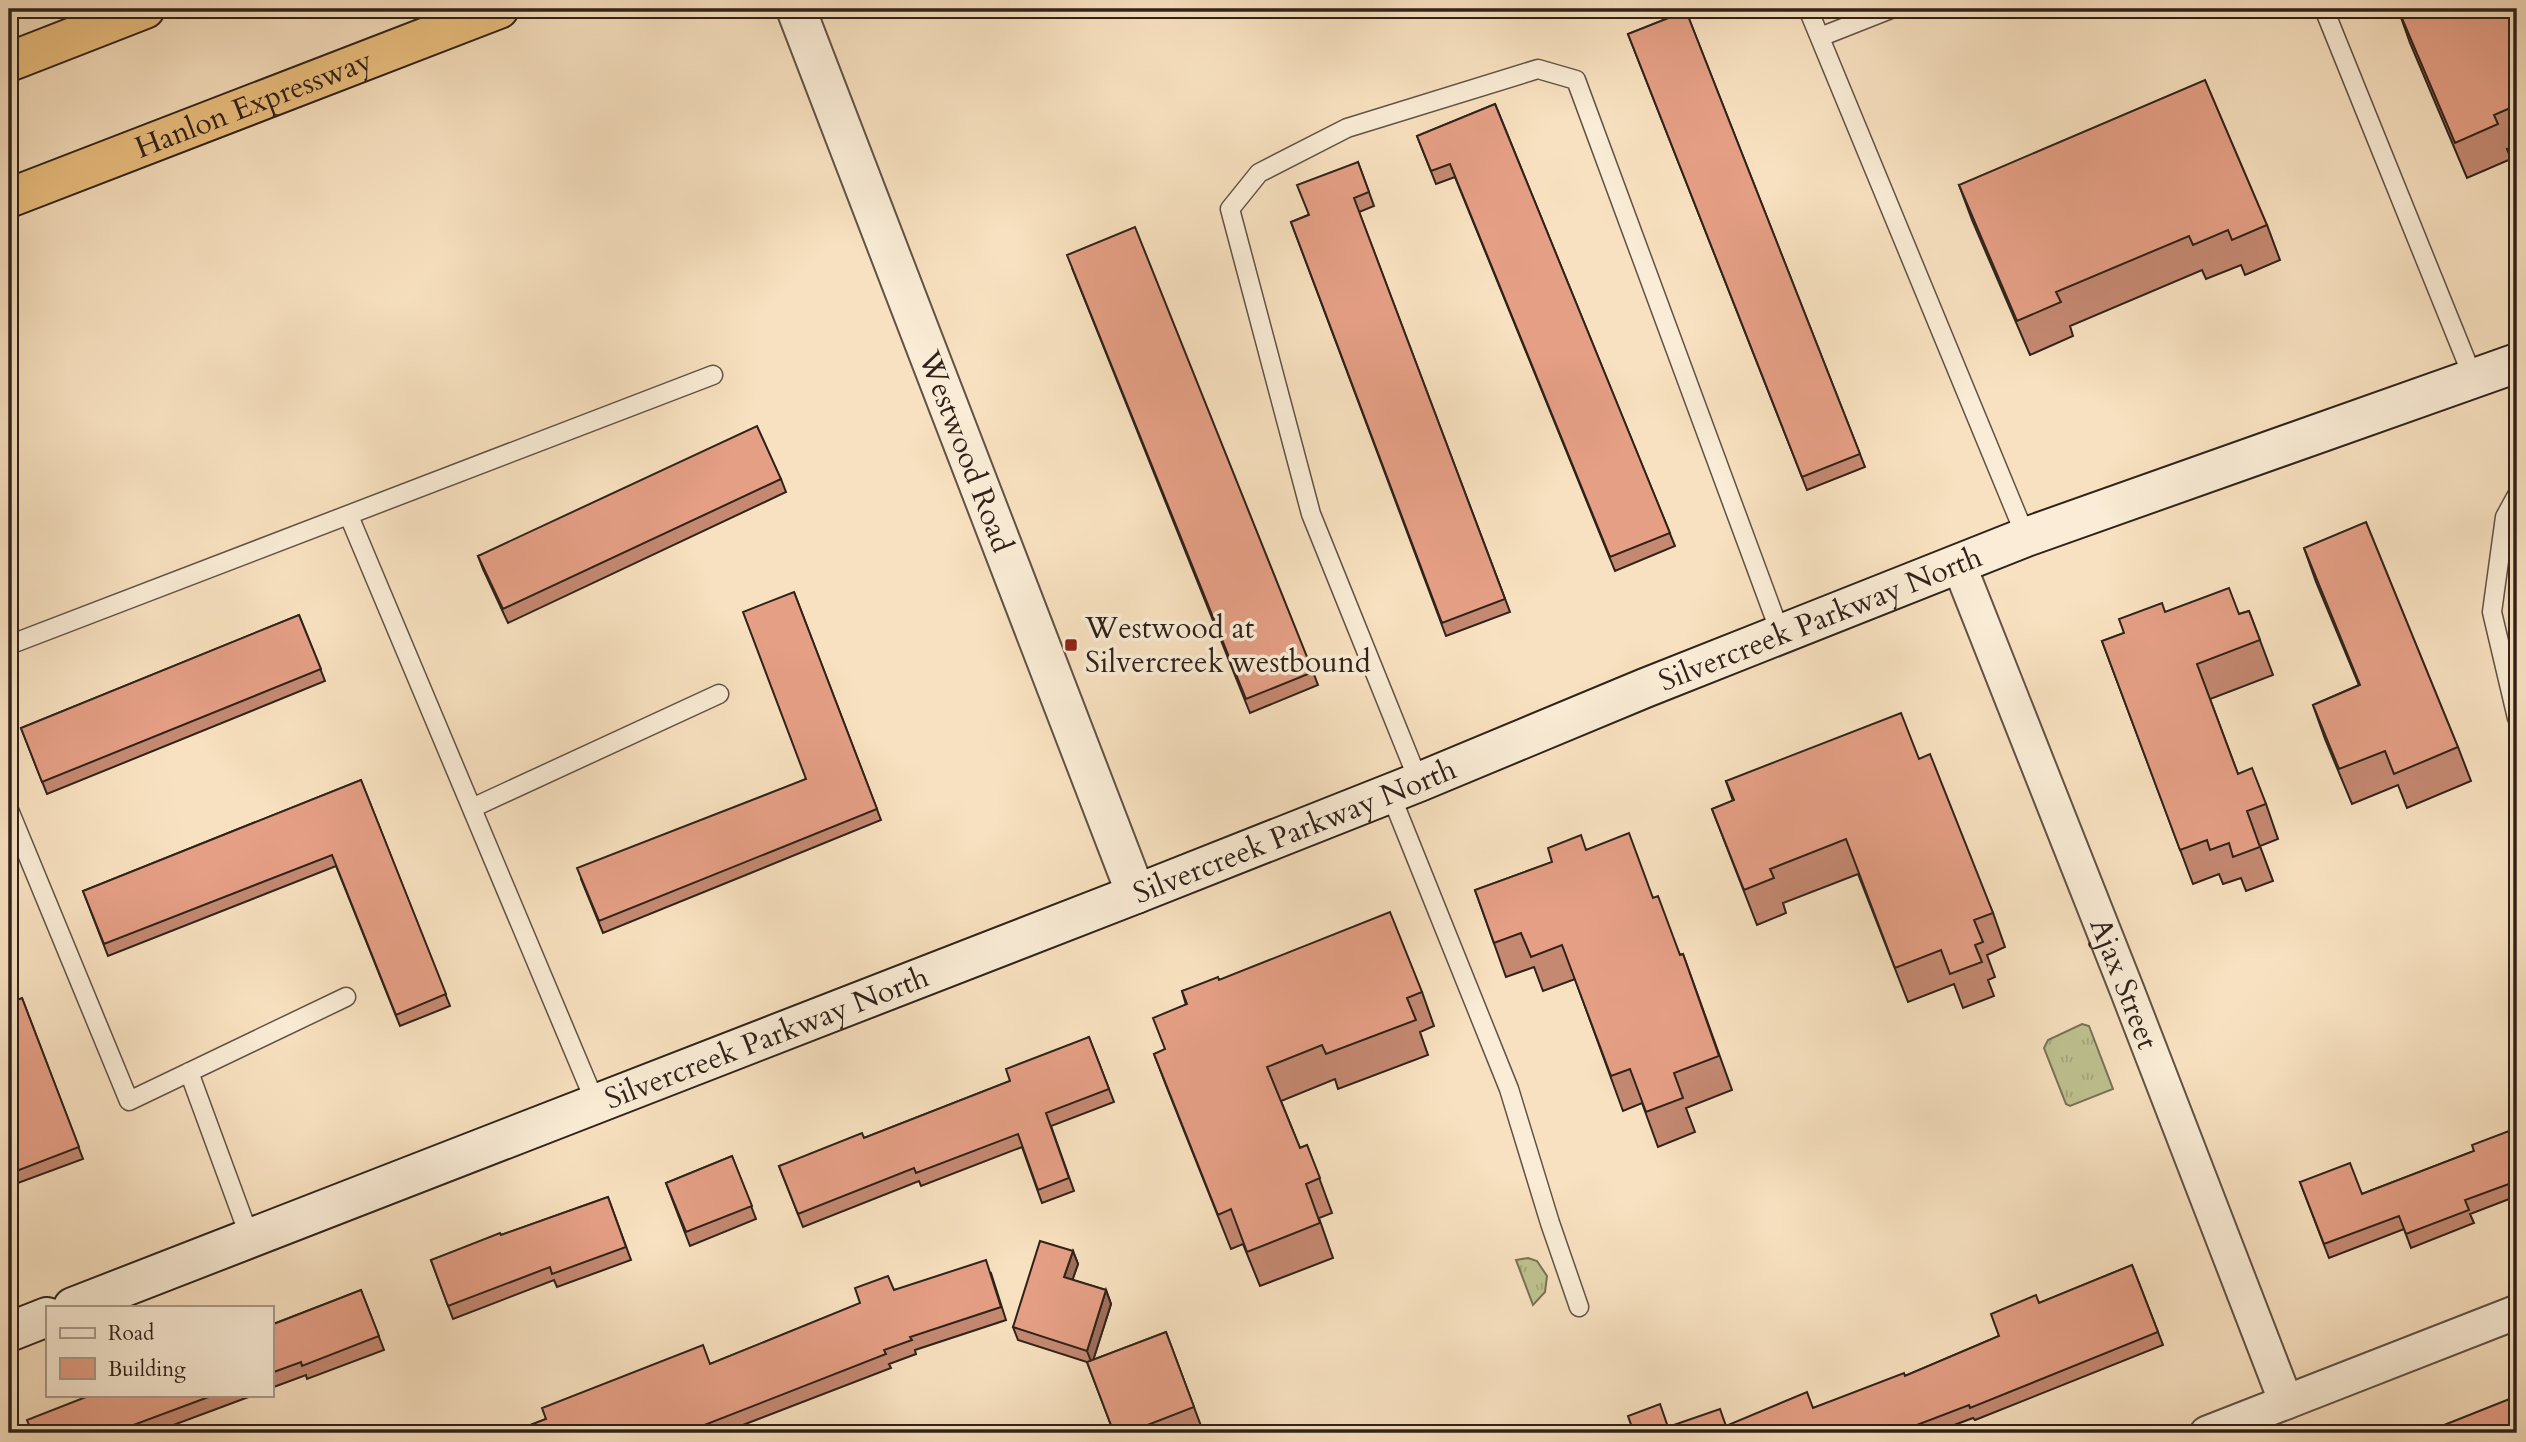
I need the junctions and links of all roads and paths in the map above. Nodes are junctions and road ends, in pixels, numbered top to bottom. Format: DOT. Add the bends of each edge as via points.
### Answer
graph roads {
  1 [pos="145,9"];
  2 [pos="499,9"];
  3 [pos="1808,9"];
  4 [pos="1891,9"];
  5 [pos="2324,9"];
  6 [pos="801,23"];
  7 [pos="1820,37"];
  8 [pos="9,62"];
  9 [pos="9,198"];
  10 [pos="2517,363"];
  11 [pos="713,375"];
  12 [pos="2474,380"];
  13 [pos="2517,495"];
  14 [pos="349,516"];
  15 [pos="2026,537"];
  16 [pos="1959,565"];
  17 [pos="1781,635"];
  18 [pos="9,645"];
  19 [pos="719,694"];
  20 [pos="2517,718"];
  21 [pos="1404,787"];
  22 [pos="472,808"];
  23 [pos="9,810"];
  24 [pos="1136,894"];
  25 [pos="346,997"];
  26 [pos="189,1072"];
  27 [pos="596,1104"];
  28 [pos="250,1238"];
  29 [pos="76,1306"];
  30 [pos="1579,1307"];
  31 [pos="2517,1312"];
  32 [pos="46,1317"];
  33 [pos="9,1332"];
  34 [pos="2287,1402"];
  35 [pos="2207,1433"];
  1 -- 8 [label="highway"];
  2 -- 9 [label="highway, Hanlon Expressway"];
  3 -- 7 [label="lane"];
  4 -- 7 [label="lane"];
  5 -- 12 [label="lane"];
  6 -- 24 [label="main road, Westwood Road"];
  7 -- 15 [label="lane"];
  10 -- 12 [label="main road, Silvercreek Parkway North"];
  11 -- 14 [label="lane"];
  12 -- 15 [label="main road, Silvercreek Parkway North"];
  13 -- 20 [label="lane" via="2505,517 2492,612"];
  14 -- 18 [label="lane"];
  14 -- 22 [label="lane"];
  15 -- 16 [label="main road, Silvercreek Parkway North"];
  16 -- 17 [label="main road, Silvercreek Parkway North"];
  16 -- 34 [label="street, Ajax Street"];
  17 -- 21 [label="main road, Silvercreek Parkway North"];
  17 -- 21 [label="lane" via="1576,79 1538,69 1347,128 1259,173 1230,209 1311,514"];
  19 -- 22 [label="lane"];
  21 -- 24 [label="main road, Silvercreek Parkway North"];
  21 -- 30 [label="lane" via="1510,1089"];
  22 -- 27 [label="lane"];
  23 -- 26 [label="lane" via="129,1101"];
  24 -- 27 [label="main road, Silvercreek Parkway North"];
  25 -- 26 [label="lane"];
  26 -- 28 [label="lane"];
  27 -- 28 [label="main road, Silvercreek Parkway North"];
  28 -- 29 [label="main road, Silvercreek Parkway North"];
  31 -- 34 [label="street"];
  32 -- 33 [label="main road"];
  34 -- 35 [label="street"];
}
